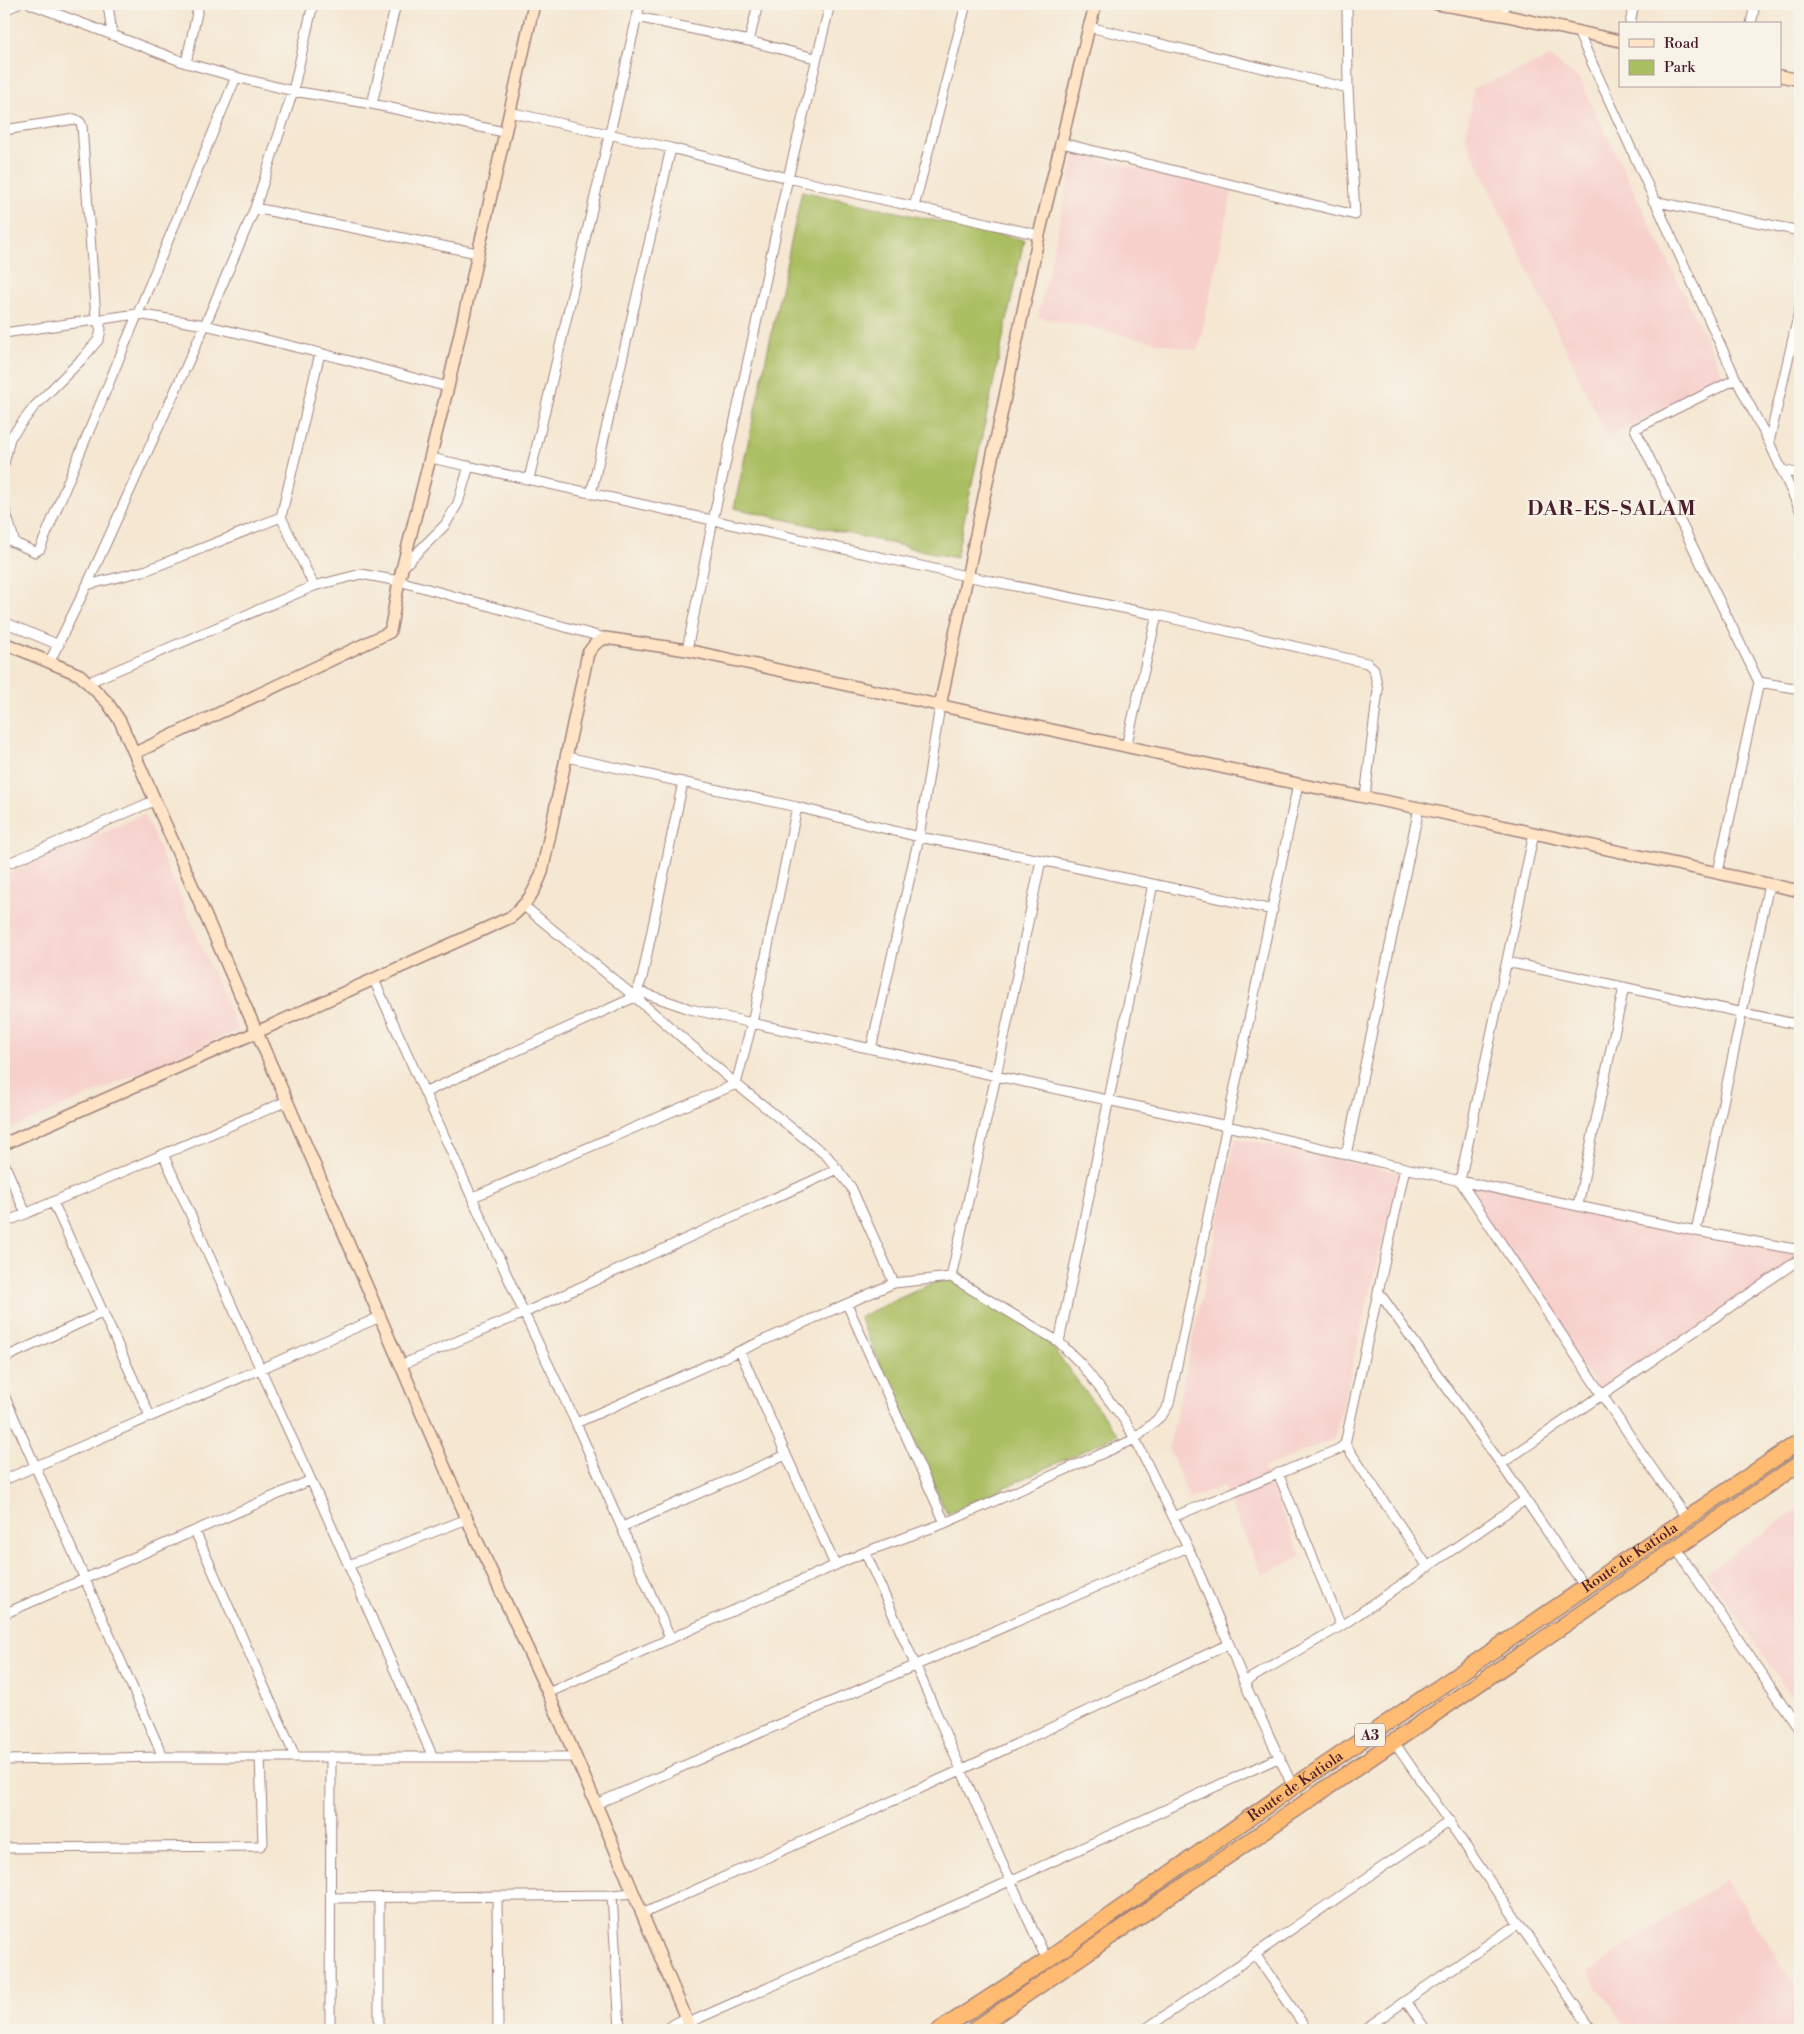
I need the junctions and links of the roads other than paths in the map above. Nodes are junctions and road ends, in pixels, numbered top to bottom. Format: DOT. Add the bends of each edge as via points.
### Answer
graph roads {
  1 [pos="17,4"];
  2 [pos="31,4"];
  3 [pos="108,4"];
  4 [pos="199,4"];
  5 [pos="314,4"];
  6 [pos="396,4"];
  7 [pos="534,4"];
  8 [pos="640,4"];
  9 [pos="758,4"];
  10 [pos="830,4"];
  11 [pos="966,4"];
  12 [pos="1096,4"];
  13 [pos="1347,4"];
  14 [pos="1437,4"];
  15 [pos="1634,4"];
  16 [pos="1755,4"];
  17 [pos="1504,9"];
  18 [pos="4,12"];
  19 [pos="637,17"];
  20 [pos="1630,22"];
  21 [pos="1751,22"];
  22 [pos="1088,28"];
  23 [pos="1578,32"];
  24 [pos="112,34"];
  25 [pos="750,41"];
  26 [pos="1619,41"];
  27 [pos="815,58"];
  28 [pos="186,63"];
  29 [pos="1782,76"];
  30 [pos="236,77"];
  31 [pos="1800,80"];
  32 [pos="1348,88"];
  33 [pos="293,91"];
  34 [pos="372,104"];
  35 [pos="510,112"];
  36 [pos="4,130"];
  37 [pos="504,132"];
  38 [pos="609,134"];
  39 [pos="1062,142"];
  40 [pos="671,148"];
  41 [pos="788,178"];
  42 [pos="1654,200"];
  43 [pos="914,207"];
  44 [pos="255,208"];
  45 [pos="1800,231"];
  46 [pos="1039,235"];
  47 [pos="477,253"];
  48 [pos="1800,308"];
  49 [pos="137,314"];
  50 [pos="96,318"];
  51 [pos="205,325"];
  52 [pos="4,333"];
  53 [pos="320,353"];
  54 [pos="1736,379"];
  55 [pos="448,387"];
  56 [pos="1769,442"];
  57 [pos="431,458"];
  58 [pos="4,464"];
  59 [pos="469,466"];
  60 [pos="1782,470"];
  61 [pos="1800,474"];
  62 [pos="529,479"];
  63 [pos="591,494"];
  64 [pos="4,506"];
  65 [pos="1800,510"];
  66 [pos="281,516"];
  67 [pos="713,520"];
  68 [pos="4,538"];
  69 [pos="15,543"];
  70 [pos="403,566"];
  71 [pos="966,576"];
  72 [pos="400,581"];
  73 [pos="87,585"];
  74 [pos="314,586"];
  75 [pos="1157,615"];
  76 [pos="4,622"];
  77 [pos="605,638"];
  78 [pos="4,643"];
  79 [pos="59,644"];
  80 [pos="687,650"];
  81 [pos="50,661"];
  82 [pos="89,682"];
  83 [pos="1759,682"];
  84 [pos="1800,689"];
  85 [pos="940,706"];
  86 [pos="1126,747"];
  87 [pos="134,753"];
  88 [pos="567,757"];
  89 [pos="683,782"];
  90 [pos="1298,784"];
  91 [pos="1365,797"];
  92 [pos="156,800"];
  93 [pos="797,807"];
  94 [pos="1419,808"];
  95 [pos="1534,833"];
  96 [pos="919,836"];
  97 [pos="1042,860"];
  98 [pos="4,865"];
  99 [pos="1718,872"];
  100 [pos="1153,884"];
  101 [pos="1769,884"];
  102 [pos="1800,891"];
  103 [pos="524,906"];
  104 [pos="1272,910"];
  105 [pos="1507,962"];
  106 [pos="374,980"];
  107 [pos="1624,987"];
  108 [pos="636,994"];
  109 [pos="1742,1013"];
  110 [pos="752,1023"];
  111 [pos="1800,1025"];
  112 [pos="258,1032"];
  113 [pos="871,1049"];
  114 [pos="996,1076"];
  115 [pos="736,1084"];
  116 [pos="426,1092"];
  117 [pos="1108,1100"];
  118 [pos="287,1101"];
  119 [pos="1227,1126"];
  120 [pos="4,1144"];
  121 [pos="163,1154"];
  122 [pos="1346,1155"];
  123 [pos="4,1163"];
  124 [pos="1405,1168"];
  125 [pos="838,1169"];
  126 [pos="1460,1181"];
  127 [pos="474,1198"];
  128 [pos="52,1202"];
  129 [pos="1578,1205"];
  130 [pos="26,1214"];
  131 [pos="4,1223"];
  132 [pos="1696,1231"];
  133 [pos="1800,1250"];
  134 [pos="1800,1258"];
  135 [pos="951,1277"];
  136 [pos="894,1283"];
  137 [pos="1378,1291"];
  138 [pos="847,1304"];
  139 [pos="102,1313"];
  140 [pos="524,1313"];
  141 [pos="380,1317"];
  142 [pos="1059,1342"];
  143 [pos="740,1351"];
  144 [pos="4,1358"];
  145 [pos="401,1365"];
  146 [pos="260,1369"];
  147 [pos="4,1395"];
  148 [pos="1602,1395"];
  149 [pos="150,1416"];
  150 [pos="576,1423"];
  151 [pos="1135,1439"];
  152 [pos="1800,1441"];
  153 [pos="1345,1444"];
  154 [pos="786,1455"];
  155 [pos="1800,1463"];
  156 [pos="1501,1464"];
  157 [pos="35,1466"];
  158 [pos="1278,1473"];
  159 [pos="4,1480"];
  160 [pos="311,1480"];
  161 [pos="1525,1500"];
  162 [pos="1173,1517"];
  163 [pos="467,1519"];
  164 [pos="1687,1519"];
  165 [pos="944,1523"];
  166 [pos="622,1528"];
  167 [pos="195,1531"];
  168 [pos="1188,1547"];
  169 [pos="1676,1547"];
  170 [pos="865,1552"];
  171 [pos="348,1565"];
  172 [pos="835,1565"];
  173 [pos="1428,1567"];
  174 [pos="84,1579"];
  175 [pos="1585,1587"];
  176 [pos="4,1614"];
  177 [pos="1341,1626"];
  178 [pos="670,1638"];
  179 [pos="1230,1644"];
  180 [pos="917,1666"];
  181 [pos="1244,1682"];
  182 [pos="548,1693"];
  183 [pos="1800,1730"];
  184 [pos="1394,1742"];
  185 [pos="260,1756"];
  186 [pos="295,1756"];
  187 [pos="331,1756"];
  188 [pos="432,1756"];
  189 [pos="163,1757"];
  190 [pos="576,1757"];
  191 [pos="1280,1757"];
  192 [pos="4,1760"];
  193 [pos="961,1770"];
  194 [pos="1293,1787"];
  195 [pos="596,1804"];
  196 [pos="1450,1821"];
  197 [pos="4,1848"];
  198 [pos="1010,1881"];
  199 [pos="633,1894"];
  200 [pos="497,1896"];
  201 [pos="612,1896"];
  202 [pos="331,1898"];
  203 [pos="379,1898"];
  204 [pos="642,1914"];
  205 [pos="1519,1923"];
  206 [pos="1255,1954"];
  207 [pos="1048,1960"];
  208 [pos="1406,2001"];
  209 [pos="688,2023"];
  210 [pos="330,2030"];
  211 [pos="379,2030"];
  212 [pos="498,2030"];
  213 [pos="620,2030"];
  214 [pos="665,2030"];
  215 [pos="940,2030"];
  216 [pos="974,2030"];
  217 [pos="1144,2030"];
  218 [pos="1307,2030"];
  219 [pos="1363,2030"];
  220 [pos="1426,2030"];
  221 [pos="1592,2030"];
  1 -- 18 [label="street"];
  2 -- 24 [label="street"];
  3 -- 24 [label="street"];
  4 -- 28 [label="street"];
  5 -- 33 [label="street"];
  6 -- 34 [label="street"];
  7 -- 35 [label="street"];
  8 -- 19 [label="street"];
  9 -- 25 [label="street"];
  10 -- 27 [label="street"];
  11 -- 43 [label="street"];
  12 -- 22 [label="street"];
  13 -- 32 [label="street"];
  14 -- 17 [label="street"];
  15 -- 20 [label="street"];
  16 -- 21 [label="street"];
  17 -- 23 [label="street"];
  19 -- 25 [label="street"];
  19 -- 38 [label="street"];
  22 -- 32 [label="street"];
  22 -- 39 [label="street"];
  23 -- 26 [label="street"];
  23 -- 42 [label="street"];
  24 -- 28 [label="street"];
  25 -- 27 [label="street"];
  27 -- 41 [label="street"];
  28 -- 30 [label="street"];
  29 -- 31 [label="street"];
  30 -- 33 [label="street"];
  30 -- 49 [label="street"];
  32 -- 39 [label="street" via="1355,215"];
  33 -- 34 [label="street"];
  33 -- 44 [label="street"];
  34 -- 37 [label="street"];
  35 -- 37 [label="street"];
  35 -- 38 [label="street"];
  36 -- 50 [label="street" via="75,119 82,126"];
  37 -- 47 [label="street"];
  38 -- 40 [label="street"];
  38 -- 62 [label="street"];
  39 -- 46 [label="street"];
  40 -- 41 [label="street"];
  40 -- 63 [label="street"];
  41 -- 43 [label="street"];
  41 -- 67 [label="street"];
  42 -- 45 [label="street"];
  42 -- 54 [label="street"];
  43 -- 46 [label="street"];
  44 -- 47 [label="street"];
  44 -- 51 [label="street"];
  46 -- 71 [label="street"];
  47 -- 55 [label="street"];
  48 -- 56 [label="street"];
  49 -- 50 [label="street"];
  49 -- 51 [label="street"];
  49 -- 69 [label="street" via="40,549 35,552"];
  50 -- 52 [label="street"];
  50 -- 58 [label="street" via="101,329 99,339 16,430 10,438"];
  51 -- 53 [label="street"];
  51 -- 73 [label="street"];
  53 -- 55 [label="street"];
  53 -- 66 [label="street"];
  54 -- 56 [label="street"];
  54 -- 83 [label="street" via="1635,429"];
  55 -- 57 [label="street"];
  56 -- 60 [label="street"];
  57 -- 59 [label="street"];
  57 -- 70 [label="street"];
  59 -- 62 [label="street"];
  59 -- 70 [label="street" via="458,503 445,525"];
  60 -- 61 [label="street"];
  60 -- 65 [label="street"];
  62 -- 63 [label="street"];
  63 -- 67 [label="street"];
  64 -- 69 [label="street"];
  66 -- 73 [label="street" via="147,570"];
  66 -- 74 [label="street"];
  67 -- 71 [label="street"];
  67 -- 80 [label="street"];
  68 -- 69 [label="street"];
  70 -- 72 [label="street"];
  71 -- 75 [label="street"];
  71 -- 85 [label="street"];
  72 -- 74 [label="street" via="362,574"];
  72 -- 77 [label="street"];
  72 -- 87 [label="street" via="388,634"];
  73 -- 79 [label="street"];
  74 -- 82 [label="street"];
  75 -- 86 [label="street"];
  75 -- 91 [label="street" via="1367,663 1374,670 1378,690"];
  76 -- 79 [label="street"];
  77 -- 80 [label="street"];
  77 -- 88 [label="street" via="588,653"];
  78 -- 81 [label="street"];
  79 -- 81 [label="street"];
  80 -- 85 [label="street"];
  81 -- 82 [label="street"];
  82 -- 87 [label="street" via="116,715"];
  83 -- 84 [label="street"];
  83 -- 99 [label="street"];
  85 -- 86 [label="street"];
  85 -- 96 [label="street"];
  86 -- 90 [label="street"];
  87 -- 92 [label="street"];
  88 -- 89 [label="street"];
  88 -- 103 [label="street" via="542,872 536,889"];
  89 -- 93 [label="street"];
  89 -- 108 [label="street"];
  90 -- 91 [label="street"];
  90 -- 104 [label="street"];
  91 -- 94 [label="street"];
  92 -- 98 [label="street"];
  92 -- 112 [label="street"];
  93 -- 96 [label="street"];
  93 -- 110 [label="street"];
  94 -- 95 [label="street"];
  94 -- 122 [label="street"];
  95 -- 99 [label="street"];
  95 -- 105 [label="street"];
  96 -- 97 [label="street"];
  96 -- 113 [label="street"];
  97 -- 100 [label="street"];
  97 -- 114 [label="street"];
  99 -- 101 [label="street"];
  100 -- 104 [label="street"];
  100 -- 117 [label="street"];
  101 -- 102 [label="street"];
  101 -- 109 [label="street"];
  103 -- 106 [label="street" via="511,917"];
  103 -- 108 [label="street"];
  104 -- 119 [label="street"];
  105 -- 107 [label="street"];
  105 -- 126 [label="street"];
  106 -- 112 [label="street"];
  106 -- 116 [label="street"];
  107 -- 109 [label="street"];
  107 -- 129 [label="street"];
  108 -- 110 [label="street"];
  108 -- 115 [label="street"];
  108 -- 116 [label="street"];
  109 -- 111 [label="street"];
  109 -- 132 [label="street"];
  110 -- 113 [label="street"];
  110 -- 115 [label="street"];
  112 -- 118 [label="street"];
  112 -- 120 [label="street"];
  113 -- 114 [label="street"];
  114 -- 117 [label="street"];
  114 -- 135 [label="street"];
  115 -- 125 [label="street" via="827,1156"];
  115 -- 127 [label="street"];
  116 -- 127 [label="street"];
  117 -- 119 [label="street"];
  117 -- 142 [label="street"];
  118 -- 121 [label="street"];
  118 -- 141 [label="street"];
  119 -- 122 [label="street"];
  119 -- 151 [label="street" via="1169,1404 1162,1415"];
  121 -- 128 [label="street"];
  121 -- 146 [label="street"];
  122 -- 124 [label="street"];
  123 -- 130 [label="street"];
  124 -- 126 [label="street"];
  124 -- 137 [label="street"];
  125 -- 136 [label="street" via="851,1187"];
  125 -- 140 [label="street"];
  126 -- 129 [label="street"];
  126 -- 148 [label="street"];
  127 -- 140 [label="street"];
  128 -- 130 [label="street"];
  128 -- 139 [label="street"];
  129 -- 132 [label="street"];
  130 -- 131 [label="street"];
  132 -- 133 [label="street"];
  134 -- 148 [label="street"];
  135 -- 136 [label="street"];
  135 -- 142 [label="street"];
  136 -- 138 [label="street"];
  137 -- 153 [label="street"];
  137 -- 156 [label="street"];
  138 -- 143 [label="street"];
  138 -- 165 [label="street"];
  139 -- 144 [label="street"];
  139 -- 149 [label="street"];
  140 -- 145 [label="street"];
  140 -- 150 [label="street"];
  141 -- 145 [label="street"];
  141 -- 146 [label="street"];
  142 -- 151 [label="street" via="1082,1365"];
  143 -- 150 [label="street"];
  143 -- 154 [label="street"];
  145 -- 163 [label="street"];
  146 -- 149 [label="street"];
  146 -- 160 [label="street"];
  147 -- 157 [label="street"];
  148 -- 156 [label="street"];
  148 -- 164 [label="street"];
  149 -- 157 [label="street"];
  150 -- 166 [label="street"];
  151 -- 162 [label="street"];
  151 -- 165 [label="street"];
  152 -- 164 [label="highway, Route de Katiola / A3"];
  153 -- 158 [label="street"];
  153 -- 173 [label="street"];
  154 -- 166 [label="street"];
  154 -- 172 [label="street"];
  155 -- 169 [label="highway, Route de Katiola / A3"];
  156 -- 161 [label="street"];
  157 -- 159 [label="street"];
  157 -- 174 [label="street"];
  158 -- 162 [label="street"];
  158 -- 177 [label="street"];
  160 -- 167 [label="street"];
  160 -- 171 [label="street"];
  161 -- 173 [label="street"];
  161 -- 175 [label="street"];
  162 -- 168 [label="street"];
  163 -- 171 [label="street"];
  163 -- 182 [label="street"];
  164 -- 175 [label="highway, Route de Katiola / A3"];
  165 -- 170 [label="street"];
  166 -- 178 [label="street"];
  167 -- 174 [label="street"];
  167 -- 186 [label="street"];
  168 -- 179 [label="street"];
  168 -- 180 [label="street"];
  169 -- 183 [label="street"];
  169 -- 184 [label="highway, Route de Katiola / A3"];
  170 -- 172 [label="street"];
  170 -- 180 [label="street"];
  171 -- 188 [label="street"];
  172 -- 178 [label="street"];
  173 -- 177 [label="street"];
  174 -- 176 [label="street"];
  174 -- 189 [label="street"];
  175 -- 194 [label="highway, Route de Katiola / A3"];
  177 -- 181 [label="street"];
  178 -- 182 [label="street"];
  179 -- 181 [label="street"];
  179 -- 193 [label="street"];
  180 -- 193 [label="street"];
  180 -- 195 [label="street"];
  181 -- 191 [label="street"];
  182 -- 190 [label="street"];
  184 -- 196 [label="street"];
  184 -- 216 [label="highway, Route de Katiola / A3"];
  185 -- 186 [label="street"];
  185 -- 189 [label="street"];
  185 -- 197 [label="street" via="263,1843 260,1846"];
  186 -- 187 [label="street"];
  187 -- 188 [label="street"];
  187 -- 202 [label="street"];
  188 -- 190 [label="street"];
  189 -- 192 [label="street"];
  190 -- 195 [label="street"];
  191 -- 194 [label="street"];
  191 -- 198 [label="street"];
  193 -- 198 [label="street"];
  193 -- 204 [label="street"];
  194 -- 207 [label="highway, Route de Katiola / A3"];
  195 -- 199 [label="street"];
  196 -- 205 [label="street"];
  196 -- 206 [label="street"];
  198 -- 207 [label="street"];
  198 -- 209 [label="street"];
  199 -- 201 [label="street"];
  199 -- 204 [label="street"];
  200 -- 201 [label="street"];
  200 -- 203 [label="street"];
  200 -- 212 [label="street"];
  201 -- 213 [label="street"];
  202 -- 203 [label="street"];
  202 -- 210 [label="street"];
  203 -- 211 [label="street"];
  204 -- 209 [label="street"];
  205 -- 208 [label="street"];
  205 -- 221 [label="street"];
  206 -- 217 [label="street"];
  206 -- 218 [label="street"];
  207 -- 215 [label="highway, Route de Katiola / A3"];
  208 -- 219 [label="street"];
  208 -- 220 [label="street"];
  209 -- 214 [label="street"];
}
